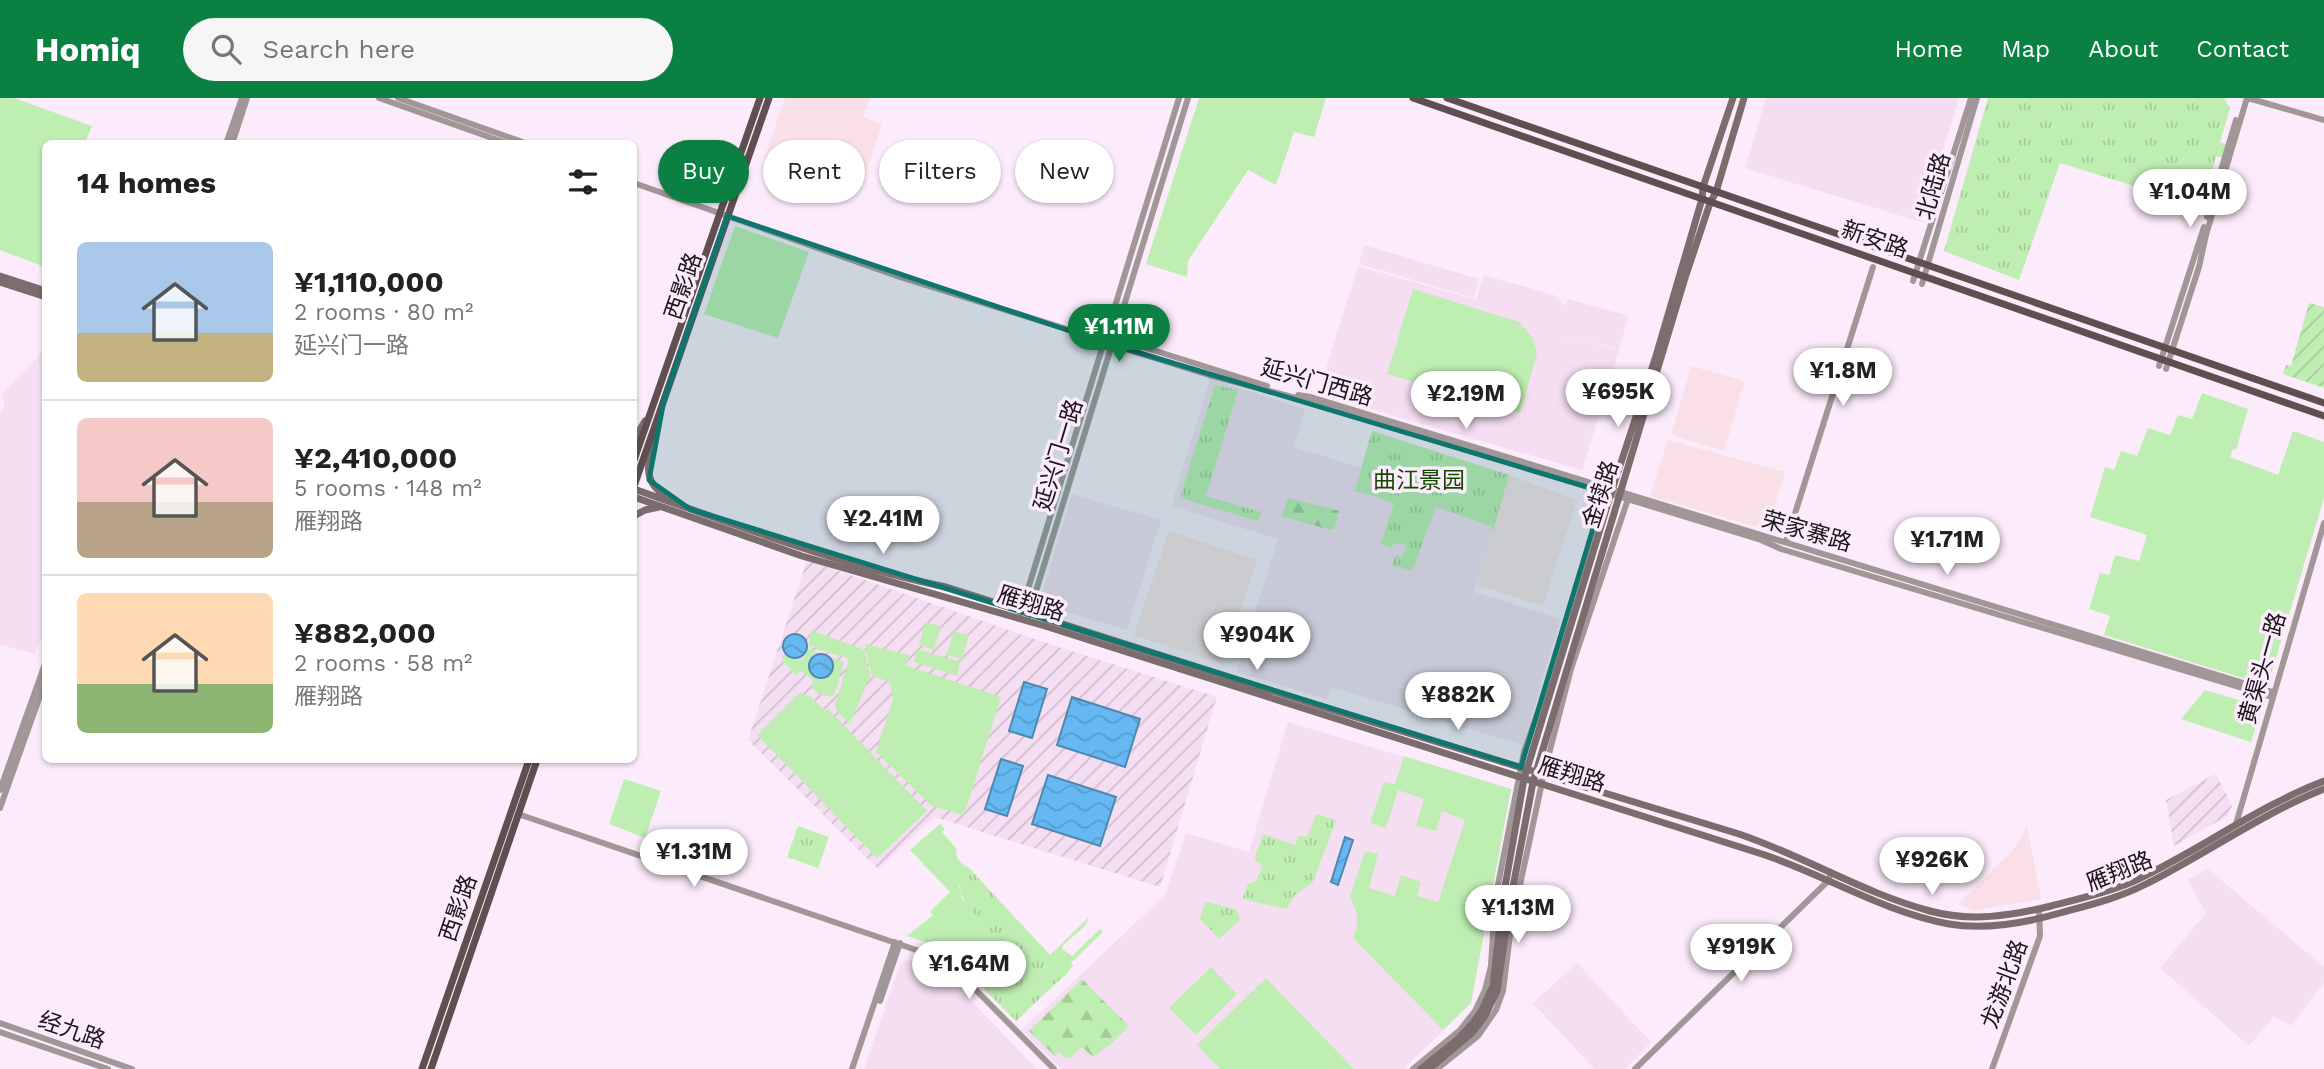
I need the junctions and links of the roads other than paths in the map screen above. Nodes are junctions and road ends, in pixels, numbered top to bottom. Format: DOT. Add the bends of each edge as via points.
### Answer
graph roads {
  1 [pos="242,98"];
  2 [pos="247,98"];
  3 [pos="379,98"];
  4 [pos="398,98"];
  5 [pos="760,98"];
  6 [pos="769,98"];
  7 [pos="1179,98"];
  8 [pos="1188,98"];
  9 [pos="1413,98"];
  10 [pos="1447,98"];
  11 [pos="1733,98"];
  12 [pos="1744,98"];
  13 [pos="1971,98"];
  14 [pos="1977,98"];
  15 [pos="2246,98"];
  16 [pos="2324,120"];
  17 [pos="227,140"];
  18 [pos="233,140"];
  19 [pos="498,140"];
  20 [pos="517,140"];
  21 [pos="637,184"];
  22 [pos="1703,187"];
  23 [pos="1716,192"];
  24 [pos="1706,201"];
  25 [pos="724,215"];
  26 [pos="1919,262"];
  27 [pos="1928,265"];
  28 [pos="1873,267"];
  29 [pos="0,276"];
  30 [pos="1914,277"];
  31 [pos="1923,280"];
  32 [pos="0,282"];
  33 [pos="42,290"];
  34 [pos="42,297"];
  35 [pos="1104,339"];
  36 [pos="1112,341"];
  37 [pos="2169,348"];
  38 [pos="2164,364"];
  39 [pos="2324,404"];
  40 [pos="655,413"];
  41 [pos="2324,416"];
  42 [pos="637,436"];
  43 [pos="637,453"];
  44 [pos="637,477"];
  45 [pos="637,489"];
  46 [pos="1616,494"];
  47 [pos="637,498"];
  48 [pos="665,508"];
  49 [pos="691,509"];
  50 [pos="637,515"];
  51 [pos="2324,523"];
  52 [pos="1786,542"];
  53 [pos="1025,612"];
  54 [pos="1018,620"];
  55 [pos="1027,623"];
  56 [pos="42,672"];
  57 [pos="42,689"];
  58 [pos="2273,694"];
  59 [pos="528,763"];
  60 [pos="536,763"];
  61 [pos="1532,770"];
  62 [pos="1521,778"];
  63 [pos="2324,781"];
  64 [pos="1537,783"];
  65 [pos="2324,789"];
  66 [pos="0,790"];
  67 [pos="0,808"];
  68 [pos="518,814"];
  69 [pos="2236,824"];
  70 [pos="1829,877"];
  71 [pos="2039,909"];
  72 [pos="2040,919"];
  73 [pos="897,943"];
  74 [pos="0,1023"];
  75 [pos="0,1032"];
  76 [pos="108,1069"];
  77 [pos="132,1069"];
  78 [pos="422,1069"];
  79 [pos="431,1069"];
  80 [pos="854,1069"];
  81 [pos="1054,1069"];
  82 [pos="1413,1069"];
  83 [pos="1420,1069"];
  84 [pos="1429,1069"];
  85 [pos="1437,1069"];
  86 [pos="1635,1069"];
  87 [pos="1992,1069"];
  1 -- 17 [label="street"];
  2 -- 18 [label="street"];
  3 -- 19 [label="street"];
  4 -- 20 [label="street"];
  5 -- 25 [label="main road, 西影路"];
  6 -- 25 [label="main road, 西影路"];
  7 -- 35 [label="street, 延兴门一路"];
  8 -- 36 [label="street, 延兴门一路"];
  9 -- 24 [label="main road, 新安路"];
  10 -- 22 [label="main road, 新安路"];
  11 -- 22 [label="main road, 金犊路"];
  12 -- 23 [label="main road, 金犊路"];
  13 -- 26 [label="street, 北陆路"];
  14 -- 27 [label="street, 北陆路"];
  15 -- 16 [label="street"];
  15 -- 37 [label="street" via="2199,267"];
  21 -- 25 [label="street, 延兴门西路"];
  22 -- 23 [label="main road, 新安路"];
  22 -- 24 [label="main road, 金犊路"];
  23 -- 24 [label="main road, 金犊路"];
  23 -- 26 [label="main road, 新安路"];
  24 -- 30 [label="main road, 新安路"];
  24 -- 46 [label="main road, 金犊路"];
  25 -- 35 [label="street, 延兴门西路"];
  25 -- 40 [label="main road, 西影路"];
  26 -- 27 [label="main road, 新安路"];
  26 -- 30 [label="street, 北陆路"];
  27 -- 31 [label="street, 北陆路"];
  27 -- 37 [label="main road, 新安路"];
  28 -- 52 [label="street"];
  29 -- 33 [label="main road"];
  30 -- 31 [label="main road, 新安路"];
  31 -- 38 [label="main road, 新安路"];
  32 -- 34 [label="main road"];
  35 -- 36 [label="street, 延兴门西路"];
  35 -- 53 [label="street, 延兴门一路"];
  36 -- 46 [label="street, 延兴门西路"];
  36 -- 53 [label="street, 延兴门一路"];
  37 -- 38 [label="street"];
  37 -- 39 [label="main road, 新安路"];
  38 -- 41 [label="main road, 新安路"];
  40 -- 42 [label="main road"];
  40 -- 43 [label="main road, 西影路"];
  40 -- 44 [label="main road, 西影路"];
  40 -- 49 [label="main road" via="649,481 659,492"];
  45 -- 49 [label="main road, 雁翔路"];
  46 -- 52 [label="street, 荣家寨路"];
  46 -- 58 [label="street, 荣家寨路" via="1781,549"];
  46 -- 61 [label="main road, 金犊路"];
  46 -- 61 [label="street" via="1575,657"];
  47 -- 48 [label="main road, 雁翔路"];
  48 -- 50 [label="main road"];
  48 -- 54 [label="main road, 雁翔路" via="802,556"];
  49 -- 53 [label="main road, 雁翔路"];
  51 -- 58 [label="street, 黄渠头一路"];
  52 -- 58 [label="street, 荣家寨路"];
  53 -- 54 [label="street, 延兴门一路"];
  53 -- 55 [label="street, 延兴门一路"];
  53 -- 61 [label="main road, 雁翔路"];
  54 -- 55 [label="main road, 雁翔路"];
  55 -- 62 [label="main road, 雁翔路"];
  56 -- 66 [label="street"];
  57 -- 67 [label="street"];
  58 -- 69 [label="street, 黄渠头一路"];
  59 -- 78 [label="main road, 西影路"];
  60 -- 68 [label="main road, 西影路"];
  61 -- 62 [label="main road"];
  61 -- 64 [label="main road, 金犊路"];
  61 -- 70 [label="main road, 雁翔路" via="1758,840"];
  62 -- 64 [label="main road, 雁翔路"];
  62 -- 82 [label="street" via="1495,900 1485,990 1460,1030"];
  62 -- 83 [label="main road" via="1493,986 1473,1023"];
  63 -- 69 [label="main road, 雁翔路"];
  64 -- 70 [label="main road, 雁翔路"];
  64 -- 84 [label="main road, 金犊路" via="1509,908 1497,991 1474,1032"];
  64 -- 85 [label="street" via="1503,991 1478,1036"];
  65 -- 72 [label="main road, 雁翔路" via="2263,817 2144,885"];
  68 -- 73 [label="street"];
  68 -- 79 [label="main road, 西影路"];
  69 -- 71 [label="main road, 雁翔路" via="2130,882"];
  70 -- 71 [label="main road, 雁翔路" via="1938,913 1985,917"];
  70 -- 72 [label="main road, 雁翔路" via="1864,897 1951,924 1980,926"];
  70 -- 86 [label="street"];
  71 -- 72 [label="street, 龙游北路"];
  72 -- 87 [label="street, 龙游北路" via="2040,936"];
  73 -- 80 [label="street"];
  73 -- 81 [label="street" via="955,970"];
  74 -- 77 [label="street, 经九路"];
  75 -- 76 [label="street, 经九路"];
}
